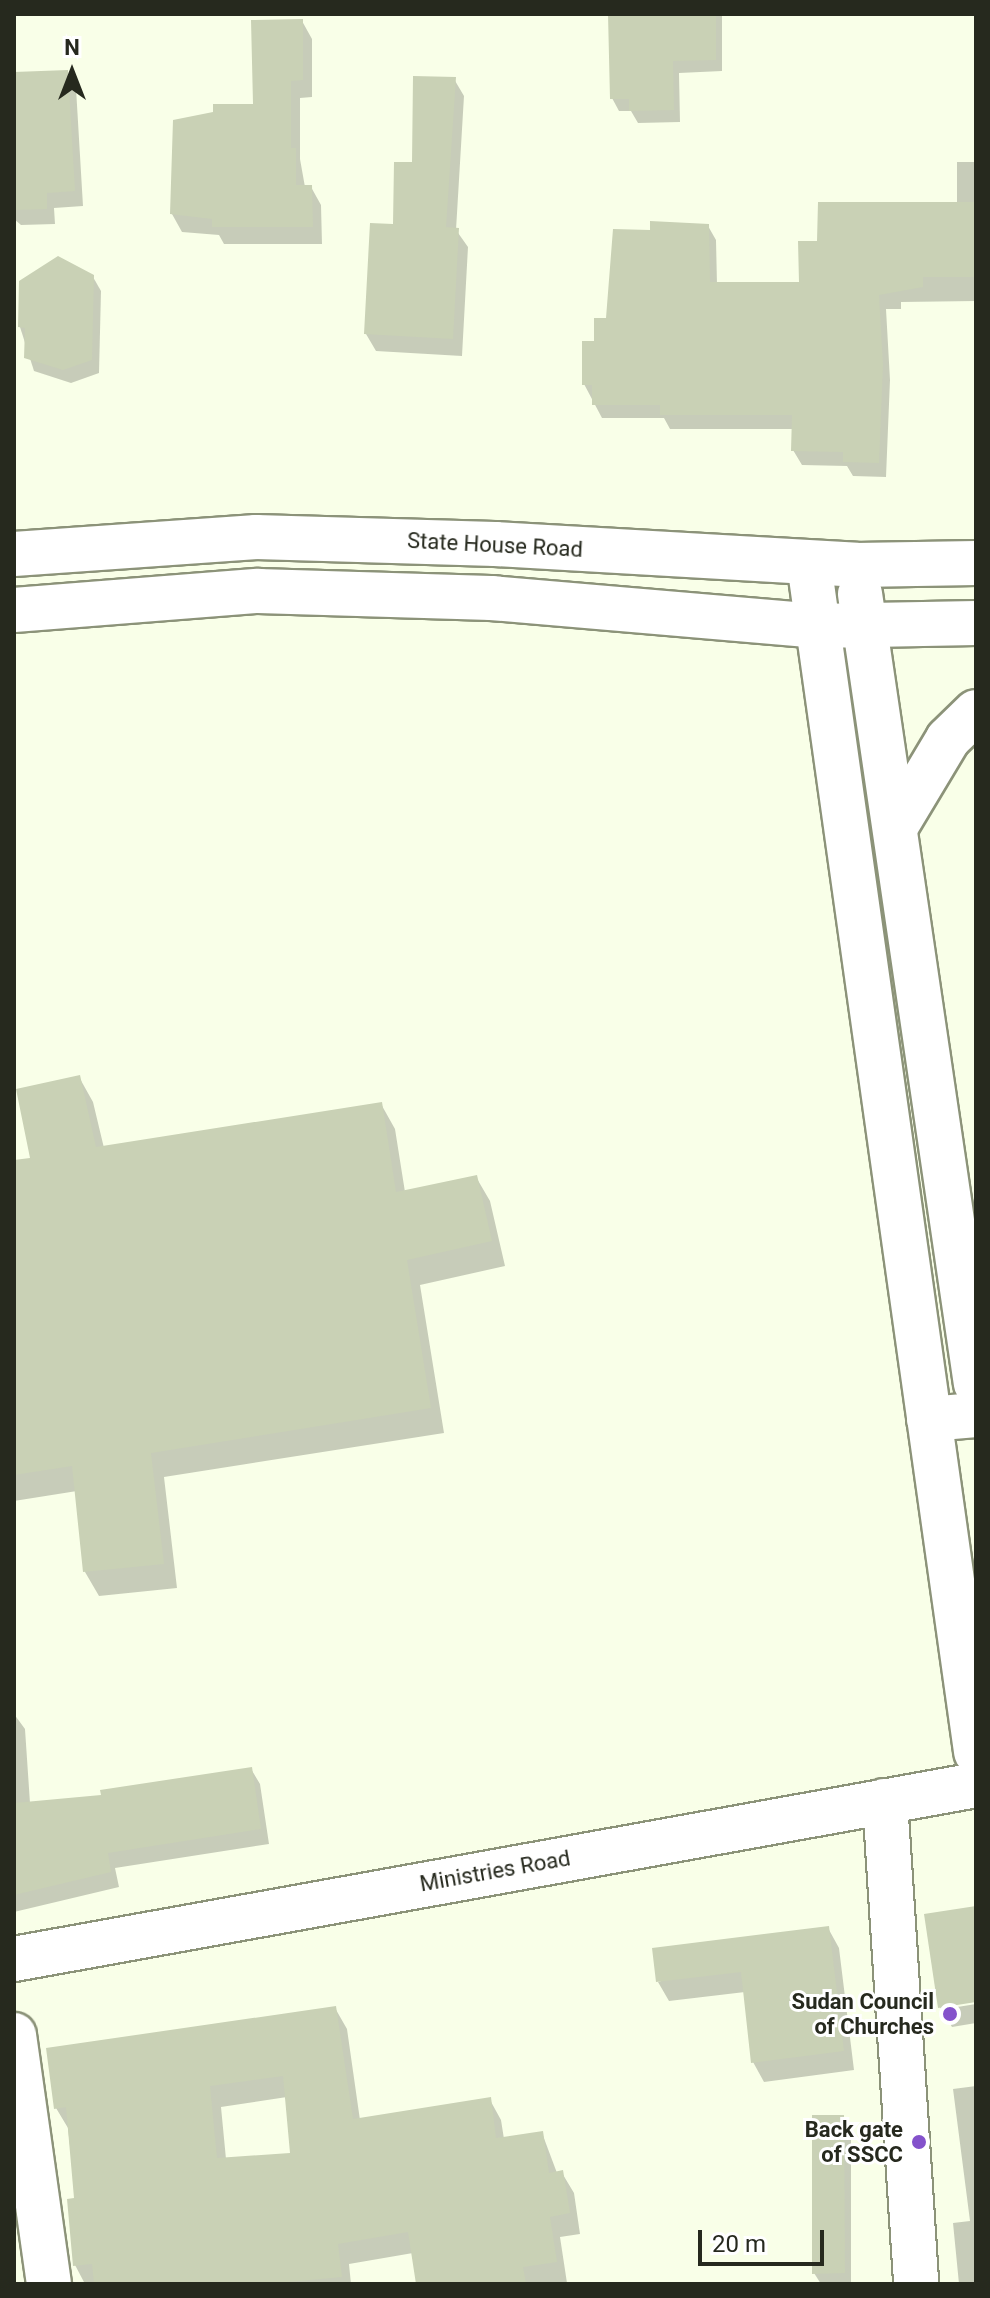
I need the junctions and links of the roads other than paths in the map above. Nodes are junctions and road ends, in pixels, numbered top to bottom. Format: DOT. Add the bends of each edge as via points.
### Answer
graph roads {
  1 [pos="495,544"];
  2 [pos="14,554"];
  3 [pos="809,563"];
  4 [pos="976,563"];
  5 [pos="856,565"];
  6 [pos="491,598"];
  7 [pos="14,610"];
  8 [pos="976,623"];
  9 [pos="865,624"];
  10 [pos="817,626"];
  11 [pos="976,712"];
  12 [pos="896,826"];
  13 [pos="976,1384"];
  14 [pos="976,1415"];
  15 [pos="929,1419"];
  16 [pos="976,1752"];
  17 [pos="976,1785"];
  18 [pos="885,1801"];
  19 [pos="14,1959"];
  20 [pos="14,2035"];
  21 [pos="49,2284"];
  22 [pos="916,2284"];
  1 -- 2 [label="main road, State House Road" via="256,537"];
  1 -- 3 [label="main road, State House Road"];
  1 -- 6 [label="main road"];
  3 -- 5 [label="main road, State House Road"];
  3 -- 10 [label="main road"];
  4 -- 5 [label="main road, State House Road"];
  5 -- 9 [label="main road"];
  6 -- 7 [label="main road" via="258,591"];
  6 -- 10 [label="main road"];
  8 -- 9 [label="main road"];
  9 -- 10 [label="main road"];
  9 -- 12 [label="main road"];
  10 -- 15 [label="main road"];
  11 -- 12 [label="main road" via="948,739"];
  12 -- 13 [label="main road"];
  14 -- 15 [label="main road"];
  15 -- 16 [label="main road"];
  17 -- 18 [label="main road, Ministries Road"];
  18 -- 19 [label="main road, Ministries Road"];
  18 -- 22 [label="main road"];
  20 -- 21 [label="main road"];
}
